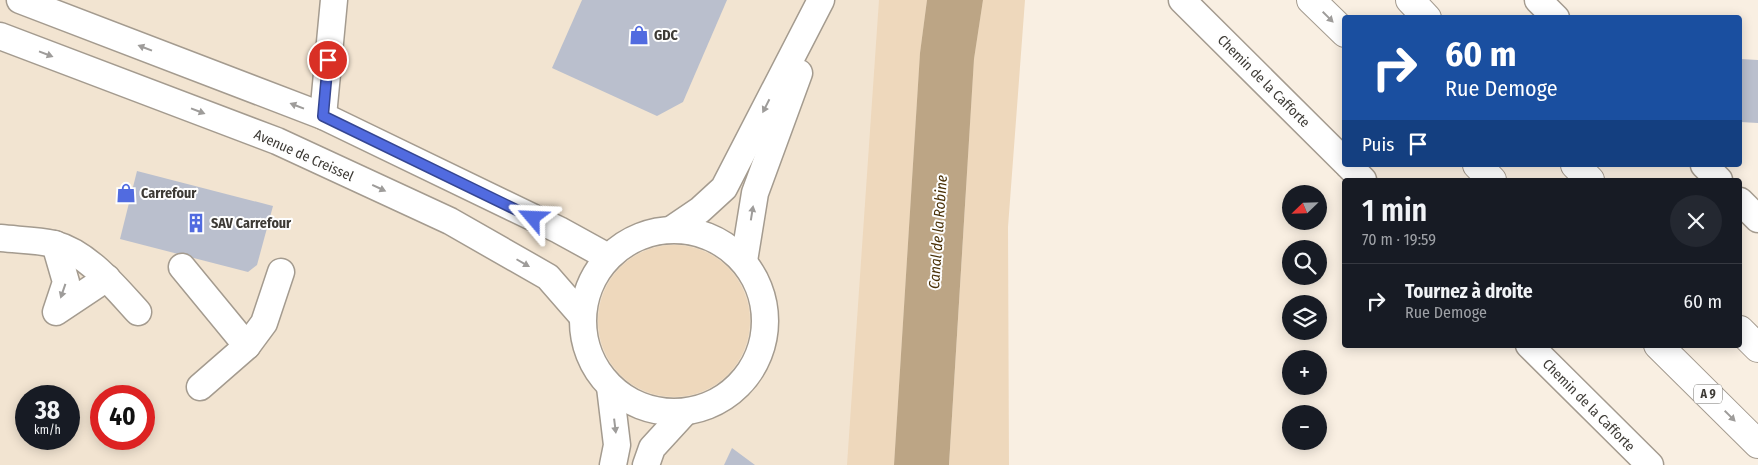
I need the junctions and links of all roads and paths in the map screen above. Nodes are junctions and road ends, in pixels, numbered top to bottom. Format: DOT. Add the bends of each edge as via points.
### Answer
graph roads {
  1 [pos="20,0"];
  2 [pos="334,0"];
  3 [pos="820,0"];
  4 [pos="825,0"];
  5 [pos="1182,0"];
  6 [pos="1311,0"];
  7 [pos="1410,0"];
  8 [pos="1538,0"];
  9 [pos="1424,15"];
  10 [pos="1553,15"];
  11 [pos="1342,31"];
  12 [pos="0,36"];
  13 [pos="323,116"];
  14 [pos="1342,159"];
  15 [pos="1350,167"];
  16 [pos="1479,167"];
  17 [pos="1577,167"];
  18 [pos="1706,167"];
  19 [pos="1361,178"];
  20 [pos="1490,178"];
  21 [pos="1588,178"];
  22 [pos="1717,178"];
  23 [pos="1742,203"];
  24 [pos="1758,218"];
  25 [pos="672,229"];
  26 [pos="0,238"];
  27 [pos="55,244"];
  28 [pos="608,257"];
  29 [pos="744,261"];
  30 [pos="182,267"];
  31 [pos="281,272"];
  32 [pos="107,278"];
  33 [pos="138,312"];
  34 [pos="582,316"];
  35 [pos="1742,332"];
  36 [pos="247,346"];
  37 [pos="1532,348"];
  38 [pos="1661,348"];
  39 [pos="1758,348"];
  40 [pos="610,387"];
  41 [pos="200,388"];
  42 [pos="685,412"];
  43 [pos="1758,444"];
  44 [pos="613,465"];
  45 [pos="646,465"];
  46 [pos="1650,465"];
  13 -- 1 [label="street, one-way"];
  2 -- 13 [label="street"];
  3 -- 25 [label="street, one-way" via="724,188"];
  29 -- 4 [label="street, one-way" via="755,193"];
  5 -- 14 [label="street, Chemin de la Cafforte"];
  6 -- 11 [label="highway, one-way"];
  7 -- 9 [label="highway"];
  8 -- 10 [label="street"];
  12 -- 34 [label="street, Avenue de Creissel, one-way" via="276,141 450,221 548,277"];
  13 -- 28 [label="street"];
  15 -- 19 [label="street"];
  16 -- 20 [label="highway"];
  17 -- 21 [label="highway"];
  18 -- 22 [label="street"];
  23 -- 24 [label="street"];
  25 -- 28 [label="street" via="626,242"];
  25 -- 29 [label="street" via="699,232 724,243"];
  26 -- 27 [label="street"];
  27 -- 32 [label="street" via="85,260"];
  27 -- 32 [label="street, one-way" via="66,282 56,312"];
  28 -- 34 [label="street" via="586,295"];
  29 -- 42 [label="street" via="759,286 766,313 764,341 754,368 736,389 712,405"];
  30 -- 36 [label="street"];
  31 -- 36 [label="street" via="264,323"];
  32 -- 33 [label="street"];
  34 -- 40 [label="street" via="585,342 594,366"];
  35 -- 39 [label="highway"];
  36 -- 41 [label="street"];
  37 -- 46 [label="street, Chemin de la Cafforte"];
  38 -- 43 [label="highway, A 9, one-way"];
  40 -- 42 [label="street" via="632,403 658,411"];
  40 -- 44 [label="street, one-way" via="617,444"];
  42 -- 45 [label="street" via="652,448"];
}
